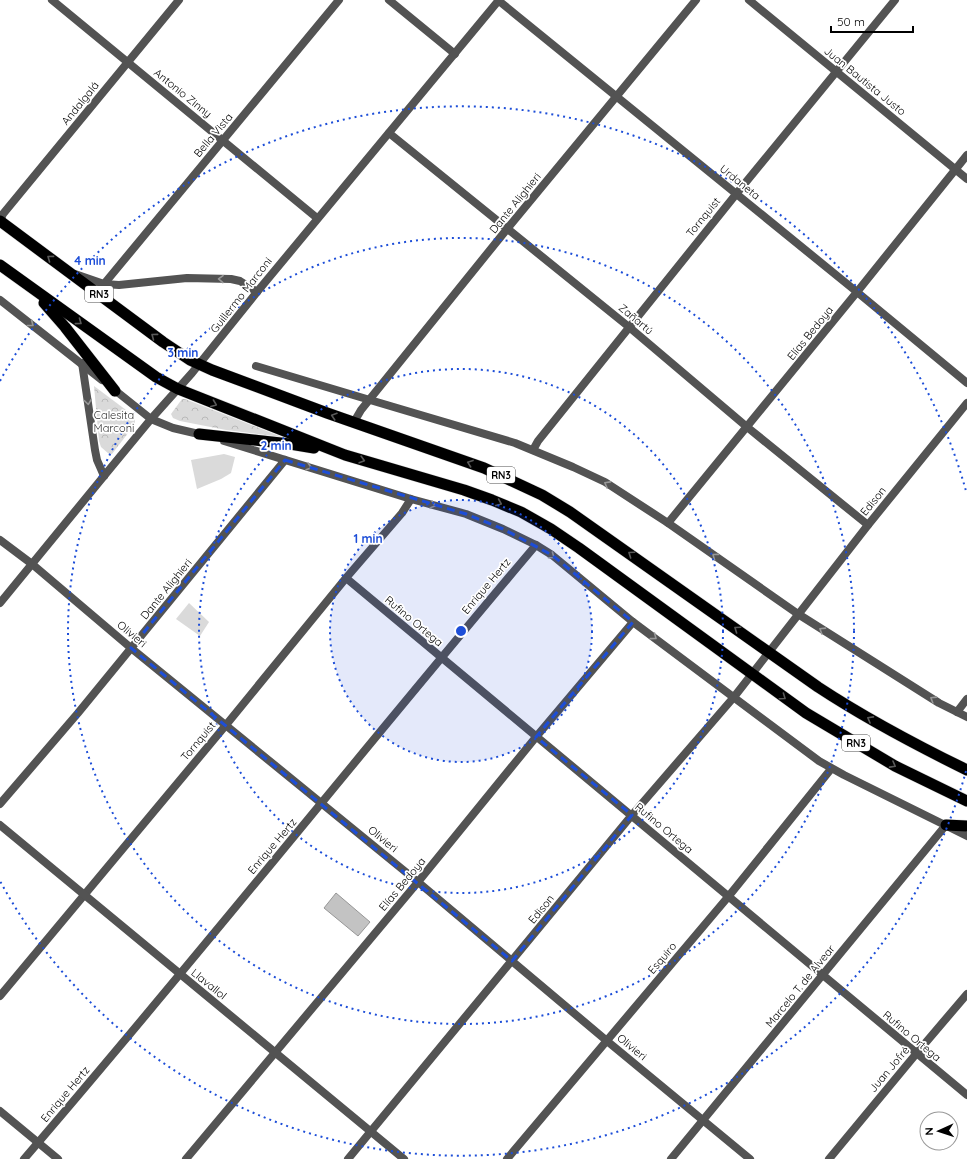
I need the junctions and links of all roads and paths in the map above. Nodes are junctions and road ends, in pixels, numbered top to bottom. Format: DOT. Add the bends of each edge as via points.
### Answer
graph roads {
  1 [pos="52,0"];
  2 [pos="179,0"];
  3 [pos="339,0"];
  4 [pos="389,0"];
  5 [pos="499,0"];
  6 [pos="696,0"];
  7 [pos="749,0"];
  8 [pos="895,0"];
  9 [pos="455,54"];
  10 [pos="127,62"];
  11 [pos="836,73"];
  12 [pos="616,96"];
  13 [pos="389,133"];
  14 [pos="223,140"];
  15 [pos="967,155"];
  16 [pos="955,169"];
  17 [pos="967,179"];
  18 [pos="737,193"];
  19 [pos="317,218"];
  20 [pos="0,221"];
  21 [pos="507,229"];
  22 [pos="0,265"];
  23 [pos="66,270"];
  24 [pos="24,283"];
  25 [pos="104,284"];
  26 [pos="257,292"];
  27 [pos="857,292"];
  28 [pos="0,300"];
  29 [pos="629,327"];
  30 [pos="82,363"];
  31 [pos="199,364"];
  32 [pos="256,366"];
  33 [pos="967,383"];
  34 [pos="178,389"];
  35 [pos="115,391"];
  36 [pos="370,400"];
  37 [pos="967,403"];
  38 [pos="151,419"];
  39 [pos="354,422"];
  40 [pos="747,427"];
  41 [pos="199,434"];
  42 [pos="533,450"];
  43 [pos="345,455"];
  44 [pos="285,460"];
  45 [pos="104,476"];
  46 [pos="411,499"];
  47 [pos="668,522"];
  48 [pos="868,525"];
  49 [pos="0,540"];
  50 [pos="536,545"];
  51 [pos="32,564"];
  52 [pos="346,578"];
  53 [pos="0,603"];
  54 [pos="798,614"];
  55 [pos="633,622"];
  56 [pos="132,648"];
  57 [pos="769,652"];
  58 [pos="441,657"];
  59 [pos="751,674"];
  60 [pos="734,697"];
  61 [pos="967,700"];
  62 [pos="957,712"];
  63 [pos="967,717"];
  64 [pos="226,725"];
  65 [pos="536,737"];
  66 [pos="831,768"];
  67 [pos="967,770"];
  68 [pos="967,801"];
  69 [pos="322,803"];
  70 [pos="0,804"];
  71 [pos="632,816"];
  72 [pos="0,825"];
  73 [pos="946,825"];
  74 [pos="967,826"];
  75 [pos="967,836"];
  76 [pos="418,882"];
  77 [pos="84,895"];
  78 [pos="728,897"];
  79 [pos="512,961"];
  80 [pos="179,974"];
  81 [pos="823,975"];
  82 [pos="967,994"];
  83 [pos="0,996"];
  84 [pos="607,1041"];
  85 [pos="275,1053"];
  86 [pos="916,1054"];
  87 [pos="967,1095"];
  88 [pos="0,1111"];
  89 [pos="704,1121"];
  90 [pos="372,1132"];
  91 [pos="38,1143"];
  92 [pos="24,1159"];
  93 [pos="58,1159"];
  94 [pos="186,1159"];
  95 [pos="348,1159"];
  96 [pos="404,1159"];
  97 [pos="507,1159"];
  98 [pos="671,1159"];
  99 [pos="750,1159"];
  100 [pos="829,1159"];
  1 -- 10 [label="street, Antonio Zinny"];
  2 -- 10 [label="street, Andalgalá"];
  3 -- 14 [label="street, Bella Vista"];
  4 -- 9 [label="street"];
  5 -- 9 [label="street, Guillermo Marconi"];
  5 -- 12 [label="street, Urdaneta"];
  6 -- 12 [label="street, Dante Alighieri"];
  7 -- 11 [label="street, Juan Bautista Justo"];
  8 -- 11 [label="street, Tornquist"];
  9 -- 13 [label="street, Guillermo Marconi"];
  10 -- 14 [label="street, Antonio Zinny"];
  10 -- 20 [label="street, Andalgalá" via="3,214"];
  11 -- 16 [label="street, Juan Bautista Justo"];
  11 -- 18 [label="street, Tornquist"];
  12 -- 18 [label="street, Urdaneta"];
  12 -- 21 [label="street, Dante Alighieri"];
  13 -- 19 [label="street, Guillermo Marconi"];
  13 -- 21 [label="street, Zañartú"];
  14 -- 19 [label="street, Antonio Zinny"];
  14 -- 25 [label="street, Bella Vista"];
  15 -- 16 [label="street, Elías Bedoya"];
  16 -- 17 [label="street, Juan Bautista Justo"];
  16 -- 27 [label="street, Elías Bedoya"];
  18 -- 27 [label="street, Urdaneta"];
  18 -- 29 [label="street, Tornquist"];
  19 -- 26 [label="street, Guillermo Marconi"];
  23 -- 20 [label="highway, RN3, one-way"];
  21 -- 29 [label="street, Zañartú"];
  21 -- 36 [label="street, Dante Alighieri"];
  22 -- 24 [label="highway, RN3"];
  23 -- 25 [label="street"];
  31 -- 23 [label="highway, RN3, one-way" via="163,342"];
  24 -- 34 [label="highway, RN3, one-way" via="156,377"];
  24 -- 35 [label="highway, RN3" via="61,322"];
  26 -- 25 [label="street, one-way" via="240,281 231,279 187,278 119,285"];
  26 -- 31 [label="street, Guillermo Marconi"];
  27 -- 33 [label="street, Urdaneta"];
  27 -- 40 [label="street, Elías Bedoya"];
  28 -- 30 [label="street, one-way"];
  29 -- 40 [label="street, Zañartú"];
  29 -- 42 [label="street, Tornquist"];
  30 -- 35 [label="street"];
  30 -- 45 [label="street, one-way" via="95,450"];
  31 -- 34 [label="street, Guillermo Marconi"];
  39 -- 31 [label="highway, RN3, one-way"];
  32 -- 36 [label="street"];
  34 -- 38 [label="street, Guillermo Marconi"];
  34 -- 43 [label="highway, RN3, one-way"];
  35 -- 38 [label="street"];
  36 -- 39 [label="street, Dante Alighieri"];
  36 -- 42 [label="street"];
  37 -- 48 [label="street, Edison"];
  38 -- 41 [label="street" via="173,428"];
  38 -- 45 [label="street, Guillermo Marconi"];
  57 -- 39 [label="highway, RN3, one-way" via="542,495 484,468"];
  40 -- 47 [label="street, Elías Bedoya"];
  40 -- 48 [label="street, Zañartú"];
  41 -- 43 [label="highway" via="290,444"];
  41 -- 44 [label="street"];
  47 -- 42 [label="street, one-way" via="605,482"];
  43 -- 59 [label="highway, RN3, one-way" via="464,490 521,512 579,548"];
  44 -- 46 [label="street, one-way"];
  44 -- 56 [label="street, Dante Alighieri"];
  45 -- 51 [label="street, Guillermo Marconi"];
  46 -- 50 [label="street, one-way" via="483,520"];
  46 -- 52 [label="street, Tornquist"];
  54 -- 47 [label="street, one-way"];
  48 -- 54 [label="street, Edison"];
  49 -- 51 [label="street, Olivieri"];
  50 -- 55 [label="street, one-way" via="564,564"];
  50 -- 58 [label="street, Enrique Hertz"];
  51 -- 53 [label="street, Guillermo Marconi"];
  51 -- 56 [label="street, Olivieri"];
  52 -- 58 [label="street, Rufino Ortega"];
  52 -- 64 [label="street, Tornquist"];
  54 -- 57 [label="street, Edison"];
  62 -- 54 [label="street, one-way"];
  55 -- 60 [label="street, one-way"];
  55 -- 65 [label="street, Elías Bedoya"];
  56 -- 64 [label="street, Olivieri"];
  56 -- 70 [label="street, Dante Alighieri"];
  57 -- 59 [label="street, Edison"];
  67 -- 57 [label="highway, RN3, one-way" via="853,710"];
  58 -- 65 [label="street, Rufino Ortega"];
  58 -- 69 [label="street, Enrique Hertz"];
  59 -- 60 [label="street, Edison"];
  59 -- 68 [label="highway, RN3, one-way" via="853,742 895,766"];
  60 -- 66 [label="street" via="819,762"];
  60 -- 71 [label="street, Edison"];
  61 -- 62 [label="street"];
  62 -- 63 [label="street"];
  64 -- 69 [label="street, Olivieri"];
  64 -- 77 [label="street, Tornquist"];
  65 -- 71 [label="street, Rufino Ortega"];
  65 -- 76 [label="street, Elías Bedoya"];
  66 -- 73 [label="street"];
  66 -- 78 [label="street, Esquiro"];
  69 -- 76 [label="street, Olivieri"];
  69 -- 80 [label="street, Enrique Hertz"];
  71 -- 78 [label="street, Rufino Ortega"];
  71 -- 79 [label="street, Edison"];
  72 -- 77 [label="street, Llavallol"];
  73 -- 74 [label="highway"];
  73 -- 75 [label="street"];
  73 -- 81 [label="street, Marcelo T. de Alvear"];
  76 -- 79 [label="street, Olivieri"];
  76 -- 85 [label="street, Elías Bedoya"];
  77 -- 80 [label="street, Llavallol"];
  77 -- 83 [label="street, Tornquist"];
  78 -- 81 [label="street, Rufino Ortega"];
  78 -- 84 [label="street, Esquiro"];
  79 -- 84 [label="street, Olivieri"];
  79 -- 90 [label="street, Edison"];
  80 -- 85 [label="street, Llavallol"];
  80 -- 91 [label="street, Enrique Hertz"];
  81 -- 86 [label="street, Rufino Ortega"];
  81 -- 89 [label="street, Marcelo T. de Alvear"];
  82 -- 86 [label="street, Juan Jofré"];
  84 -- 89 [label="street, Olivieri"];
  84 -- 97 [label="street, Esquiro"];
  85 -- 90 [label="street, Llavallol"];
  85 -- 94 [label="street, Elías Bedoya"];
  86 -- 87 [label="street, Rufino Ortega"];
  86 -- 100 [label="street, Juan Jofré"];
  88 -- 91 [label="street"];
  89 -- 98 [label="street, Marcelo T. de Alvear"];
  89 -- 99 [label="street, Olivieri"];
  90 -- 95 [label="street, Edison"];
  90 -- 96 [label="street, Llavallol"];
  91 -- 92 [label="street, Enrique Hertz"];
  91 -- 93 [label="street"];
}
